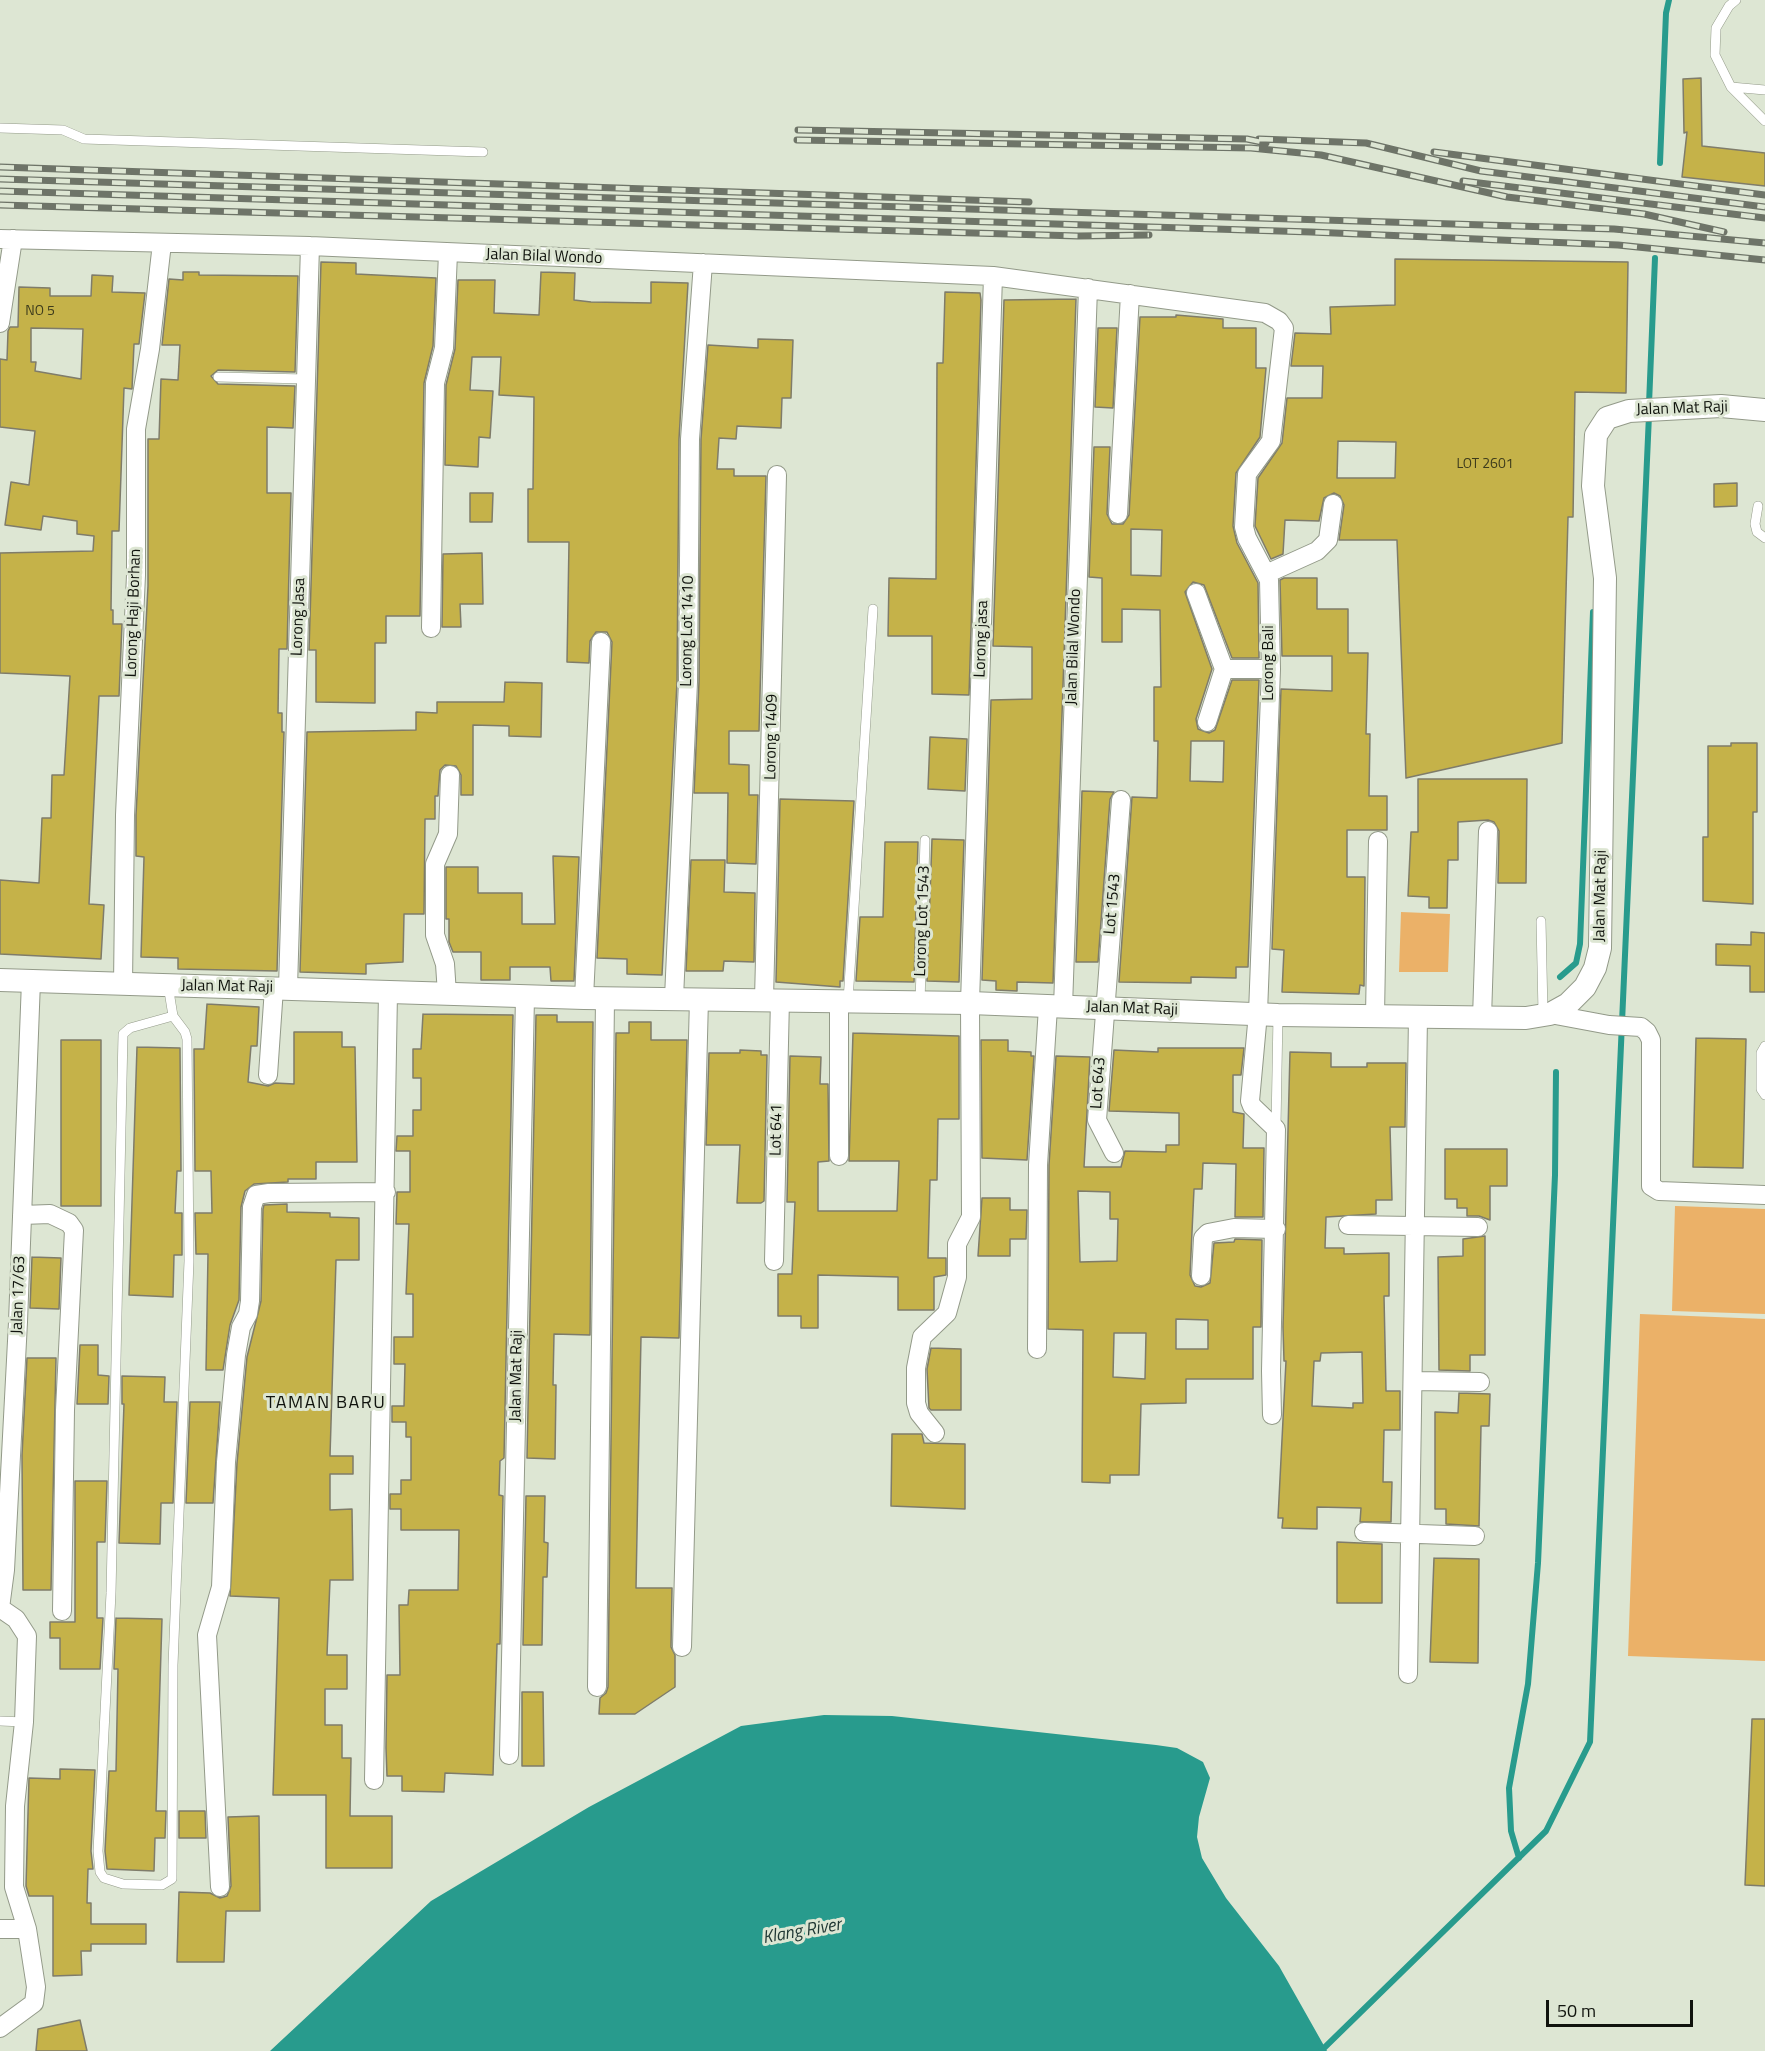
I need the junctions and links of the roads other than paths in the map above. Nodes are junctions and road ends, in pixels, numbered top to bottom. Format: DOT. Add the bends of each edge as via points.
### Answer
graph roads {
  1 [pos="1736,0"];
  2 [pos="1731,87"];
  3 [pos="1765,90"];
  4 [pos="1765,121"];
  5 [pos="0,128"];
  6 [pos="483,152"];
  7 [pos="7,239"];
  8 [pos="162,243"];
  9 [pos="310,246"];
  10 [pos="448,253"];
  11 [pos="703,263"];
  12 [pos="993,276"];
  13 [pos="1088,288"];
  14 [pos="1130,294"];
  15 [pos="0,323"];
  16 [pos="1284,328"];
  17 [pos="218,377"];
  18 [pos="306,379"];
  19 [pos="1765,410"];
  20 [pos="777,475"];
  21 [pos="1333,504"];
  22 [pos="1758,506"];
  23 [pos="1118,514"];
  24 [pos="1765,538"];
  25 [pos="1266,574"];
  26 [pos="1196,593"];
  27 [pos="873,609"];
  28 [pos="431,628"];
  29 [pos="601,642"];
  30 [pos="1224,669"];
  31 [pos="1270,669"];
  32 [pos="1207,722"];
  33 [pos="450,775"];
  34 [pos="1121,800"];
  35 [pos="1488,831"];
  36 [pos="925,840"];
  37 [pos="1378,841"];
  38 [pos="1541,921"];
  39 [pos="0,980"];
  40 [pos="31,981"];
  41 [pos="123,985"];
  42 [pos="168,985"];
  43 [pos="281,988"];
  44 [pos="388,993"];
  45 [pos="447,994"];
  46 [pos="525,997"];
  47 [pos="674,998"];
  48 [pos="595,999"];
  49 [pos="699,999"];
  50 [pos="772,999"];
  51 [pos="844,1001"];
  52 [pos="920,1002"];
  53 [pos="970,1003"];
  54 [pos="1056,1007"];
  55 [pos="1104,1008"];
  56 [pos="1268,1014"];
  57 [pos="1547,1015"];
  58 [pos="173,1016"];
  59 [pos="1375,1016"];
  60 [pos="1418,1016"];
  61 [pos="1482,1017"];
  62 [pos="1765,1046"];
  63 [pos="268,1075"];
  64 [pos="1765,1095"];
  65 [pos="1276,1129"];
  66 [pos="1114,1154"];
  67 [pos="839,1156"];
  68 [pos="386,1192"];
  69 [pos="1765,1195"];
  70 [pos="22,1215"];
  71 [pos="1348,1225"];
  72 [pos="1416,1225"];
  73 [pos="1478,1227"];
  74 [pos="1276,1229"];
  75 [pos="774,1261"];
  76 [pos="1201,1276"];
  77 [pos="1037,1349"];
  78 [pos="1414,1381"];
  79 [pos="1480,1382"];
  80 [pos="1272,1415"];
  81 [pos="935,1433"];
  82 [pos="1364,1532"];
  83 [pos="1411,1534"];
  84 [pos="1475,1536"];
  85 [pos="0,1608"];
  86 [pos="62,1611"];
  87 [pos="682,1647"];
  88 [pos="1408,1674"];
  89 [pos="597,1687"];
  90 [pos="0,1721"];
  91 [pos="24,1722"];
  92 [pos="509,1755"];
  93 [pos="374,1780"];
  94 [pos="220,1887"];
  95 [pos="0,1929"];
  96 [pos="27,1929"];
  97 [pos="0,2028"];
  1 -- 2 [label="lane" via="1716,28 1715,55"];
  2 -- 3 [label="lane"];
  2 -- 4 [label="lane"];
  5 -- 6 [label="lane" via="63,130 84,139"];
  7 -- 8 [label="street, Jalan Bilal Wondo"];
  7 -- 15 [label="street"];
  8 -- 9 [label="street, Jalan Bilal Wondo"];
  8 -- 41 [label="street, Lorong Haji Borhan" via="136,429 136,574 125,815"];
  9 -- 10 [label="street, Jalan Bilal Wondo"];
  9 -- 18 [label="street, Lorong Jasa"];
  10 -- 11 [label="street, Jalan Bilal Wondo"];
  10 -- 28 [label="street" via="444,348 435,383"];
  11 -- 12 [label="street, Jalan Bilal Wondo"];
  11 -- 47 [label="street, Lorong Lot 1410" via="690,439 688,682"];
  12 -- 13 [label="street, Jalan Bilal Wondo"];
  12 -- 53 [label="street, Lorong jasa"];
  13 -- 14 [label="street, Jalan Bilal Wondo"];
  13 -- 54 [label="street, Jalan Bilal Wondo"];
  14 -- 16 [label="street, Jalan Bilal Wondo" via="1265,313"];
  14 -- 23 [label="street"];
  16 -- 25 [label="street, Lorong Bali" via="1270,441 1247,474 1244,526"];
  17 -- 18 [label="lane"];
  18 -- 43 [label="street, Lorong Jasa"];
  19 -- 57 [label="street, Jalan Mat Raji" via="1721,406 1629,411 1606,418 1596,435 1593,486 1605,578 1600,948 1585,987 1568,1004"];
  20 -- 50 [label="street, Lorong 1409"];
  21 -- 25 [label="street" via="1328,540 1317,552"];
  22 -- 24 [label="lane" via="1755,524 1757,532"];
  25 -- 31 [label="street, Lorong Bali"];
  26 -- 30 [label="street"];
  27 -- 51 [label="lane"];
  29 -- 48 [label="street"];
  30 -- 31 [label="street"];
  30 -- 32 [label="street"];
  31 -- 56 [label="street, Lorong Bali"];
  33 -- 45 [label="street" via="448,834 435,864 435,935 445,964"];
  34 -- 55 [label="street, Lot 1543"];
  35 -- 61 [label="street"];
  36 -- 52 [label="lane, Lorong Lot 1543"];
  37 -- 59 [label="street"];
  38 -- 57 [label="lane"];
  39 -- 40 [label="street, Jalan Mat Raji"];
  40 -- 41 [label="street, Jalan Mat Raji"];
  40 -- 70 [label="street, Jalan 17/63"];
  41 -- 42 [label="street, Jalan Mat Raji"];
  42 -- 43 [label="street, Jalan Mat Raji"];
  42 -- 58 [label="lane"];
  43 -- 44 [label="street, Jalan Mat Raji"];
  43 -- 63 [label="street, Lorong Jasa"];
  44 -- 45 [label="street, Jalan Mat Raji"];
  44 -- 68 [label="street"];
  45 -- 46 [label="street, Jalan Mat Raji"];
  46 -- 48 [label="street, Jalan Mat Raji"];
  46 -- 92 [label="street, Jalan Mat Raji"];
  47 -- 48 [label="street, Jalan Mat Raji"];
  47 -- 49 [label="street, Jalan Mat Raji"];
  48 -- 89 [label="street"];
  49 -- 50 [label="street, Jalan Mat Raji"];
  49 -- 87 [label="street"];
  50 -- 51 [label="street, Jalan Mat Raji"];
  50 -- 75 [label="street, Lot 641"];
  51 -- 52 [label="street, Jalan Mat Raji"];
  51 -- 67 [label="street"];
  52 -- 53 [label="street, Jalan Mat Raji"];
  53 -- 54 [label="street, Jalan Mat Raji"];
  53 -- 81 [label="street, Lorong jasa" via="971,1217 957,1244 957,1277 946,1313 922,1337 916,1368 916,1403"];
  54 -- 55 [label="street, Jalan Mat Raji"];
  54 -- 77 [label="street" via="1038,1165"];
  55 -- 56 [label="street, Jalan Mat Raji"];
  55 -- 66 [label="street, Lot 643" via="1097,1120"];
  56 -- 59 [label="street, Jalan Mat Raji"];
  56 -- 65 [label="lane"];
  56 -- 65 [label="street, Lorong Bali" via="1250,1101"];
  57 -- 61 [label="street, Jalan Mat Raji"];
  57 -- 69 [label="street" via="1641,1027 1651,1040 1651,1186 1659,1191"];
  58 -- 58 [label="lane" via="187,1039 189,1261 173,1665 172,1879 162,1885 123,1884 104,1878 98,1851 111,1593 123,1034 130,1028"];
  59 -- 60 [label="street, Jalan Mat Raji"];
  60 -- 61 [label="street, Jalan Mat Raji"];
  60 -- 72 [label="street"];
  62 -- 64 [label="lane" via="1761,1053 1761,1089"];
  65 -- 74 [label="street"];
  68 -- 93 [label="street"];
  68 -- 94 [label="street" via="269,1193 256,1195 252,1207 250,1301 236,1355 226,1462 221,1587 207,1635"];
  70 -- 85 [label="street, Jalan 17/63" via="6,1560"];
  70 -- 86 [label="street" via="50,1214 69,1223 74,1230 65,1410"];
  71 -- 72 [label="street"];
  72 -- 73 [label="street"];
  72 -- 78 [label="street"];
  74 -- 76 [label="street" via="1234,1228 1208,1233 1203,1238"];
  74 -- 80 [label="street"];
  78 -- 79 [label="street"];
  78 -- 83 [label="street"];
  82 -- 83 [label="street"];
  83 -- 84 [label="street"];
  83 -- 88 [label="street"];
  85 -- 91 [label="street" via="16,1618 27,1636"];
  90 -- 91 [label="lane"];
  91 -- 96 [label="street" via="15,1806 14,1887"];
  95 -- 96 [label="street"];
  96 -- 97 [label="street" via="36,1987 34,2003"];
}
